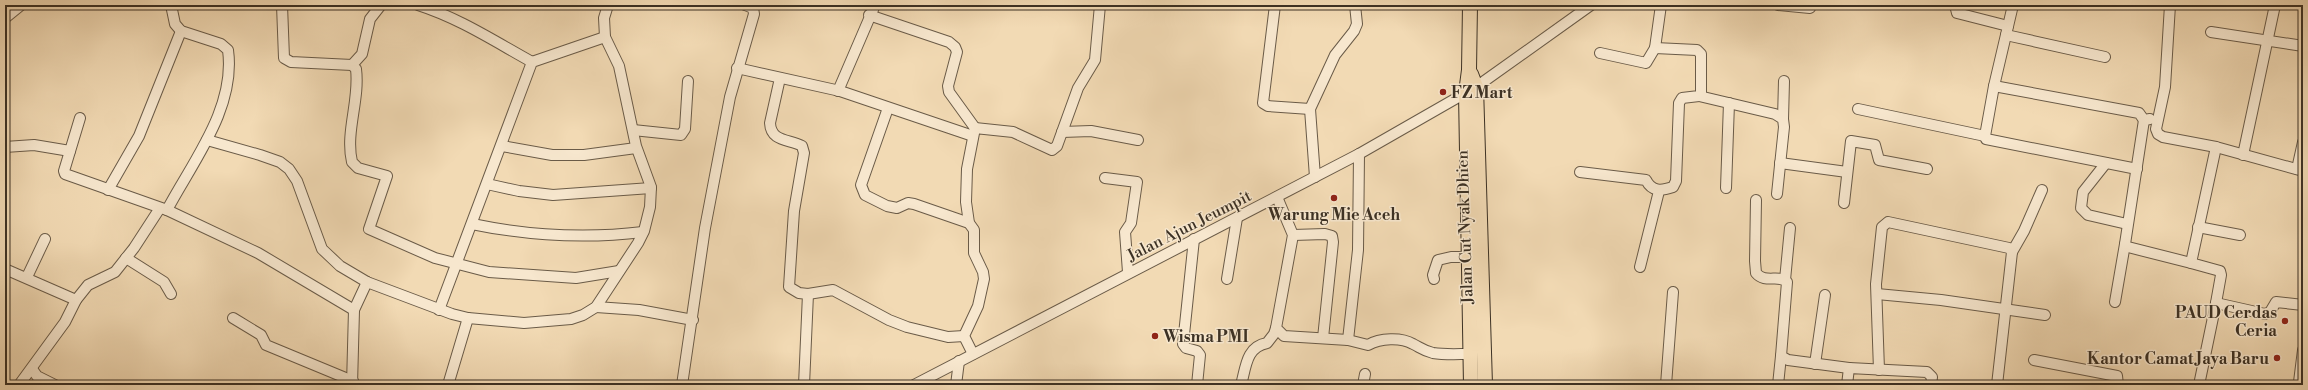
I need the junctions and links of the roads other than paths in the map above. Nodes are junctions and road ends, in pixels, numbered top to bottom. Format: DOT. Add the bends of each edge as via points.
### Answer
graph roads {
  1 [pos="21,5"];
  2 [pos="171,5"];
  3 [pos="282,5"];
  4 [pos="381,5"];
  5 [pos="418,5"];
  6 [pos="608,5"];
  7 [pos="745,5"];
  8 [pos="875,5"];
  9 [pos="1100,5"];
  10 [pos="1275,5"];
  11 [pos="1355,5"];
  12 [pos="1470,5"];
  13 [pos="1591,5"];
  14 [pos="1661,5"];
  15 [pos="1778,5"];
  16 [pos="1955,5"];
  17 [pos="2013,5"];
  18 [pos="2170,5"];
  19 [pos="2275,5"];
  20 [pos="1810,8"];
  21 [pos="869,15"];
  22 [pos="5,18"];
  23 [pos="181,31"];
  24 [pos="2007,31"];
  25 [pos="2211,32"];
  26 [pos="605,37"];
  27 [pos="2268,40"];
  28 [pos="2303,46"];
  29 [pos="1655,48"];
  30 [pos="1600,53"];
  31 [pos="2105,57"];
  32 [pos="532,62"];
  33 [pos="352,66"];
  34 [pos="736,68"];
  35 [pos="780,78"];
  36 [pos="688,81"];
  37 [pos="1784,81"];
  38 [pos="1994,86"];
  39 [pos="1471,90"];
  40 [pos="838,91"];
  41 [pos="1699,96"];
  42 [pos="1729,104"];
  43 [pos="888,108"];
  44 [pos="1310,109"];
  45 [pos="1858,109"];
  46 [pos="2158,117"];
  47 [pos="80,118"];
  48 [pos="1783,119"];
  49 [pos="2144,120"];
  50 [pos="633,130"];
  51 [pos="974,132"];
  52 [pos="1062,132"];
  53 [pos="1985,136"];
  54 [pos="207,140"];
  55 [pos="1138,140"];
  56 [pos="2303,142"];
  57 [pos="502,146"];
  58 [pos="5,147"];
  59 [pos="2216,147"];
  60 [pos="636,148"];
  61 [pos="70,151"];
  62 [pos="1359,154"];
  63 [pos="2243,155"];
  64 [pos="1780,163"];
  65 [pos="2106,163"];
  66 [pos="1927,169"];
  67 [pos="2136,169"];
  68 [pos="2300,170"];
  69 [pos="1580,172"];
  70 [pos="1847,172"];
  71 [pos="1315,177"];
  72 [pos="1105,178"];
  73 [pos="487,184"];
  74 [pos="651,188"];
  75 [pos="1726,188"];
  76 [pos="108,190"];
  77 [pos="2042,190"];
  78 [pos="1659,191"];
  79 [pos="1777,194"];
  80 [pos="1277,197"];
  81 [pos="1756,200"];
  82 [pos="1844,203"];
  83 [pos="164,209"];
  84 [pos="1237,218"];
  85 [pos="969,223"];
  86 [pos="472,224"];
  87 [pos="2127,224"];
  88 [pos="2198,227"];
  89 [pos="1790,228"];
  90 [pos="643,232"];
  91 [pos="1293,235"];
  92 [pos="2240,235"];
  93 [pos="1194,238"];
  94 [pos="45,239"];
  95 [pos="2125,244"];
  96 [pos="2012,252"];
  97 [pos="1469,257"];
  98 [pos="126,258"];
  99 [pos="2191,262"];
  100 [pos="457,265"];
  101 [pos="1640,267"];
  102 [pos="5,269"];
  103 [pos="619,271"];
  104 [pos="1128,272"];
  105 [pos="27,277"];
  106 [pos="1227,279"];
  107 [pos="1434,279"];
  108 [pos="1785,280"];
  109 [pos="367,282"];
  110 [pos="1673,292"];
  111 [pos="171,294"];
  112 [pos="808,294"];
  113 [pos="1877,294"];
  114 [pos="1824,295"];
  115 [pos="76,300"];
  116 [pos="2115,302"];
  117 [pos="2216,302"];
  118 [pos="2303,305"];
  119 [pos="596,307"];
  120 [pos="354,310"];
  121 [pos="439,310"];
  122 [pos="2006,310"];
  123 [pos="2045,314"];
  124 [pos="234,318"];
  125 [pos="468,318"];
  126 [pos="693,320"];
  127 [pos="1276,328"];
  128 [pos="964,336"];
  129 [pos="1323,338"];
  130 [pos="1348,340"];
  131 [pos="2303,350"];
  132 [pos="973,354"];
  133 [pos="1470,354"];
  134 [pos="1781,356"];
  135 [pos="2034,360"];
  136 [pos="959,361"];
  137 [pos="1814,364"];
  138 [pos="1849,368"];
  139 [pos="32,369"];
  140 [pos="1879,370"];
  141 [pos="1365,374"];
  142 [pos="2299,382"];
  143 [pos="352,383"];
  144 [pos="19,385"];
  145 [pos="55,385"];
  146 [pos="448,385"];
  147 [pos="682,385"];
  148 [pos="804,385"];
  149 [pos="914,385"];
  150 [pos="956,385"];
  151 [pos="1197,385"];
  152 [pos="1241,385"];
  153 [pos="1363,385"];
  154 [pos="1481,385"];
  155 [pos="1666,385"];
  156 [pos="1778,385"];
  157 [pos="1847,385"];
  158 [pos="1931,385"];
  159 [pos="1997,385"];
  160 [pos="2119,385"];
  161 [pos="2199,385"];
  1 -- 22 [label="street"];
  2 -- 23 [label="street" via="175,24"];
  3 -- 33 [label="street" via="284,58 291,62"];
  4 -- 33 [label="street" via="370,18 362,54"];
  5 -- 32 [label="street" via="446,14"];
  6 -- 26 [label="street" via="604,18"];
  7 -- 34 [label="street" via="753,8 754,14"];
  8 -- 21 [label="street"];
  9 -- 52 [label="street" via="1095,60 1078,88"];
  10 -- 44 [label="street" via="1263,103 1268,106"];
  11 -- 44 [label="street" via="1357,24 1354,31 1335,56"];
  12 -- 39 [label="highway, Jalan Cut Nyak Dhien"];
  13 -- 39 [label="street, Jalan Ajun Jeumpit"];
  14 -- 29 [label="street"];
  15 -- 20 [label="street"];
  16 -- 24 [label="street" via="1957,13"];
  17 -- 24 [label="street"];
  18 -- 46 [label="street" via="2165,87"];
  19 -- 27 [label="street"];
  21 -- 40 [label="street"];
  21 -- 51 [label="street" via="950,42 955,47 957,52 948,86 949,92"];
  23 -- 54 [label="street" via="221,44 228,50 227,88 217,120"];
  23 -- 76 [label="street" via="139,136"];
  24 -- 31 [label="street"];
  24 -- 38 [label="street"];
  25 -- 27 [label="street"];
  26 -- 32 [label="street"];
  26 -- 50 [label="street" via="619,66"];
  27 -- 28 [label="street"];
  27 -- 63 [label="street"];
  29 -- 30 [label="street" via="1646,63"];
  29 -- 41 [label="street" via="1697,50 1701,54"];
  32 -- 57 [label="street"];
  33 -- 100 [label="street" via="356,69 358,78 352,119 352,162 358,168 387,176 369,229 434,258"];
  34 -- 35 [label="street"];
  34 -- 126 [label="street" via="705,228"];
  35 -- 40 [label="street"];
  35 -- 112 [label="street" via="770,131 775,137 802,146 804,153 794,211 789,287 799,293"];
  36 -- 50 [label="street" via="685,129 681,134"];
  37 -- 48 [label="street"];
  38 -- 49 [label="street" via="2139,114"];
  38 -- 53 [label="street"];
  39 -- 62 [label="street, Jalan Ajun Jeumpit"];
  39 -- 97 [label="highway, Jalan Cut Nyak Dhien"];
  39 -- 154 [label="highway, Jalan Cut Nyak Dhien"];
  40 -- 43 [label="street"];
  41 -- 42 [label="street"];
  41 -- 78 [label="street" via="1682,98 1679,103 1676,181 1673,188"];
  42 -- 48 [label="street" via="1775,114"];
  42 -- 75 [label="street"];
  43 -- 51 [label="street"];
  43 -- 85 [label="street" via="861,185 865,195 887,206 897,208 908,203 914,204"];
  44 -- 71 [label="street"];
  45 -- 53 [label="street"];
  46 -- 49 [label="street"];
  46 -- 59 [label="street" via="2156,129 2163,137"];
  47 -- 61 [label="street"];
  48 -- 64 [label="street"];
  49 -- 67 [label="street"];
  50 -- 60 [label="street"];
  51 -- 52 [label="street" via="1013,132 1052,150 1057,146"];
  51 -- 85 [label="street" via="967,169 966,202"];
  52 -- 55 [label="street" via="1091,131"];
  53 -- 65 [label="street" via="1989,142"];
  54 -- 83 [label="street"];
  54 -- 109 [label="street" via="280,162 297,181 322,249 340,266"];
  56 -- 68 [label="street"];
  57 -- 60 [label="street" via="552,155 584,155"];
  57 -- 73 [label="street"];
  58 -- 61 [label="street" via="34,145"];
  59 -- 63 [label="street"];
  59 -- 88 [label="street"];
  60 -- 74 [label="street"];
  61 -- 76 [label="street" via="64,173"];
  62 -- 71 [label="street, Jalan Ajun Jeumpit"];
  62 -- 130 [label="street" via="1358,250"];
  63 -- 68 [label="street"];
  64 -- 70 [label="street"];
  64 -- 79 [label="street"];
  65 -- 67 [label="street"];
  65 -- 87 [label="street" via="2083,192 2081,208 2088,215"];
  66 -- 70 [label="street" via="1879,160 1875,144 1850,141"];
  67 -- 87 [label="street"];
  69 -- 78 [label="street" via="1646,180 1650,187"];
  70 -- 82 [label="street"];
  71 -- 80 [label="street, Jalan Ajun Jeumpit"];
  72 -- 104 [label="street" via="1137,182 1131,223 1125,232"];
  73 -- 74 [label="street" via="553,195"];
  73 -- 86 [label="street"];
  74 -- 90 [label="street" via="650,208"];
  76 -- 83 [label="street"];
  77 -- 96 [label="street"];
  78 -- 101 [label="street"];
  80 -- 84 [label="street, Jalan Ajun Jeumpit"];
  80 -- 91 [label="street"];
  81 -- 108 [label="street" via="1756,273 1764,279"];
  83 -- 98 [label="street"];
  83 -- 120 [label="street" via="258,253"];
  84 -- 93 [label="street, Jalan Ajun Jeumpit"];
  84 -- 106 [label="street"];
  85 -- 128 [label="street" via="974,230 974,253 984,279 978,306"];
  86 -- 90 [label="street" via="549,236 608,236"];
  86 -- 100 [label="street"];
  87 -- 95 [label="street"];
  88 -- 92 [label="street"];
  88 -- 99 [label="street"];
  89 -- 108 [label="street"];
  90 -- 103 [label="street"];
  91 -- 127 [label="street"];
  91 -- 129 [label="street" via="1332,236"];
  93 -- 104 [label="street, Jalan Ajun Jeumpit"];
  93 -- 151 [label="street" via="1183,344 1200,355"];
  94 -- 105 [label="street"];
  95 -- 99 [label="street" via="2128,248"];
  95 -- 116 [label="street"];
  96 -- 113 [label="street" via="2006,245 1888,222 1882,227"];
  96 -- 122 [label="street"];
  97 -- 107 [label="street" via="1438,260 1432,275"];
  97 -- 133 [label="highway, Jalan Cut Nyak Dhien"];
  98 -- 111 [label="street" via="164,282"];
  98 -- 115 [label="street" via="112,275 88,285"];
  99 -- 117 [label="street" via="2220,271"];
  100 -- 103 [label="street" via="489,272 576,278"];
  100 -- 121 [label="street"];
  102 -- 105 [label="street"];
  103 -- 119 [label="street"];
  104 -- 132 [label="street, Jalan Ajun Jeumpit"];
  105 -- 115 [label="street"];
  108 -- 134 [label="street" via="1787,282"];
  109 -- 120 [label="street"];
  109 -- 121 [label="street"];
  110 -- 155 [label="street"];
  112 -- 128 [label="street" via="833,290 907,327 948,337"];
  112 -- 148 [label="street"];
  113 -- 122 [label="street"];
  113 -- 140 [label="street"];
  114 -- 137 [label="street"];
  115 -- 139 [label="street" via="65,322"];
  117 -- 118 [label="street" via="2265,314 2270,312 2276,302"];
  117 -- 161 [label="street"];
  119 -- 125 [label="street" via="583,315 524,323"];
  119 -- 126 [label="street" via="639,310"];
  120 -- 143 [label="street"];
  121 -- 125 [label="street"];
  122 -- 123 [label="street"];
  122 -- 159 [label="street"];
  124 -- 143 [label="street" via="261,335 266,345"];
  125 -- 146 [label="street"];
  126 -- 147 [label="street"];
  127 -- 129 [label="street" via="1284,336"];
  127 -- 152 [label="street" via="1267,343 1252,349"];
  128 -- 132 [label="street"];
  129 -- 130 [label="street"];
  130 -- 133 [label="street" via="1368,345 1386,339 1413,344 1421,351"];
  131 -- 142 [label="street"];
  132 -- 136 [label="street, Jalan Ajun Jeumpit"];
  133 -- 154 [label="highway, Jalan Cut Nyak Dhien"];
  134 -- 137 [label="street" via="1788,360"];
  134 -- 156 [label="street"];
  135 -- 160 [label="street" via="2117,376"];
  136 -- 149 [label="street, Jalan Ajun Jeumpit"];
  136 -- 150 [label="street"];
  137 -- 138 [label="street"];
  138 -- 140 [label="street"];
  138 -- 157 [label="street"];
  139 -- 144 [label="street"];
  139 -- 145 [label="street" via="37,376"];
  140 -- 158 [label="street" via="1927,372 1932,377"];
  141 -- 153 [label="street"];
}
